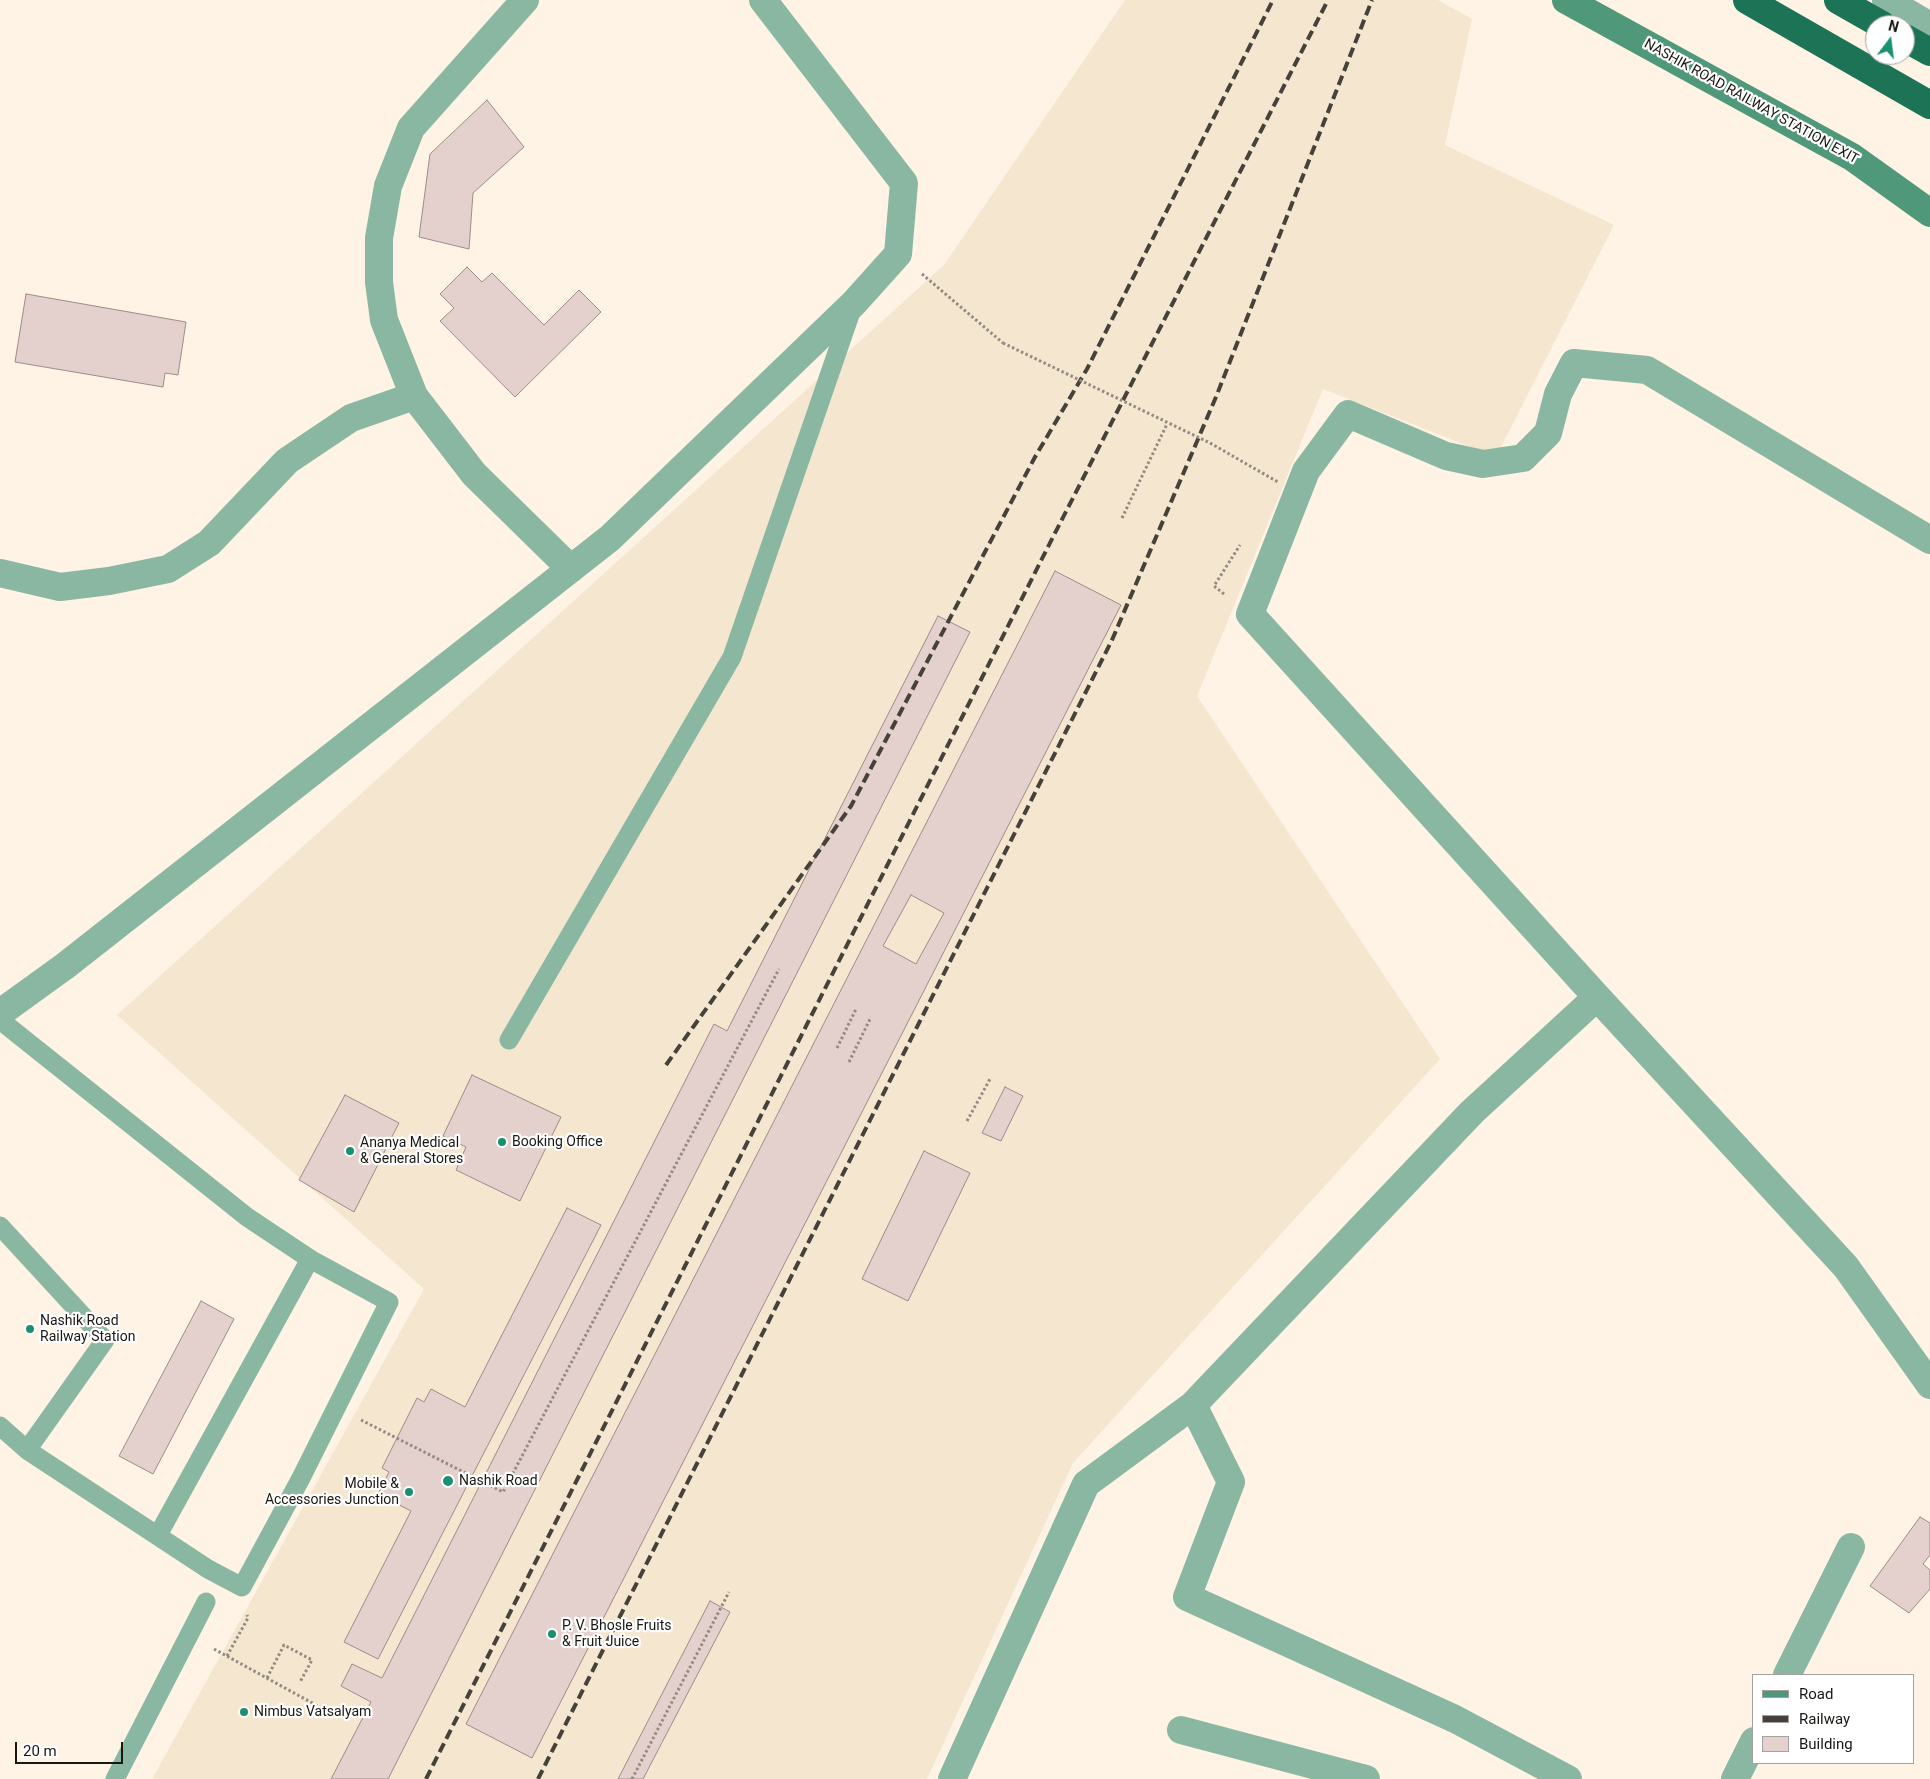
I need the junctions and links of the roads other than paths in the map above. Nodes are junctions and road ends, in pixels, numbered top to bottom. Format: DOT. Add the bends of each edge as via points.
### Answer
graph roads {
  1 [pos="524,0"];
  2 [pos="763,0"];
  3 [pos="1566,0"];
  4 [pos="1838,0"];
  5 [pos="1886,0"];
  6 [pos="1757,5"];
  7 [pos="1865,15"];
  8 [pos="1930,26"];
  9 [pos="1915,44"];
  10 [pos="1930,52"];
  11 [pos="1930,105"];
  12 [pos="1930,213"];
  13 [pos="854,303"];
  14 [pos="414,396"];
  15 [pos="1930,540"];
  16 [pos="571,569"];
  17 [pos="0,573"];
  18 [pos="1597,997"];
  19 [pos="0,1013"];
  20 [pos="0,1020"];
  21 [pos="509,1040"];
  22 [pos="0,1226"];
  23 [pos="310,1259"];
  24 [pos="1930,1384"];
  25 [pos="1193,1405"];
  26 [pos="0,1426"];
  27 [pos="27,1450"];
  28 [pos="158,1535"];
  29 [pos="1851,1547"];
  30 [pos="206,1602"];
  31 [pos="1788,1674"];
  32 [pos="1181,1730"];
  33 [pos="1752,1745"];
  34 [pos="1326,1774"];
  35 [pos="115,1779"];
  36 [pos="952,1779"];
  37 [pos="1366,1779"];
  38 [pos="1568,1779"];
  39 [pos="1734,1779"];
  1 -- 14 [label="street" via="411,128 388,186 378,238 379,282 384,320"];
  2 -- 13 [label="street" via="904,183 898,254"];
  3 -- 12 [label="main road, NASHIK ROAD RAILWAY STATION EXIT" via="1852,157"];
  4 -- 7 [label="highway"];
  5 -- 8 [label="street"];
  6 -- 11 [label="highway"];
  9 -- 10 [label="highway"];
  13 -- 16 [label="street" via="610,538"];
  13 -- 21 [label="lane" via="732,657"];
  14 -- 16 [label="street" via="474,474"];
  14 -- 17 [label="street" via="351,418 287,461 209,543 168,569 60,587"];
  15 -- 18 [label="street" via="1647,370 1574,363 1558,394 1548,433 1523,458 1483,464 1446,456 1348,414 1306,470 1250,614"];
  16 -- 19 [label="street" via="65,966"];
  18 -- 24 [label="street" via="1846,1267"];
  18 -- 25 [label="street" via="1472,1112"];
  20 -- 23 [label="lane" via="247,1217"];
  22 -- 27 [label="lane" via="105,1340"];
  23 -- 28 [label="lane"];
  23 -- 28 [label="lane" via="390,1302 242,1586 208,1569"];
  25 -- 36 [label="street" via="1086,1484"];
  25 -- 38 [label="street" via="1231,1482 1187,1597 1455,1719"];
  26 -- 27 [label="lane"];
  27 -- 28 [label="lane"];
  29 -- 31 [label="street"];
  30 -- 35 [label="lane"];
  32 -- 34 [label="street"];
  33 -- 39 [label="street"];
  34 -- 37 [label="street"];
}
